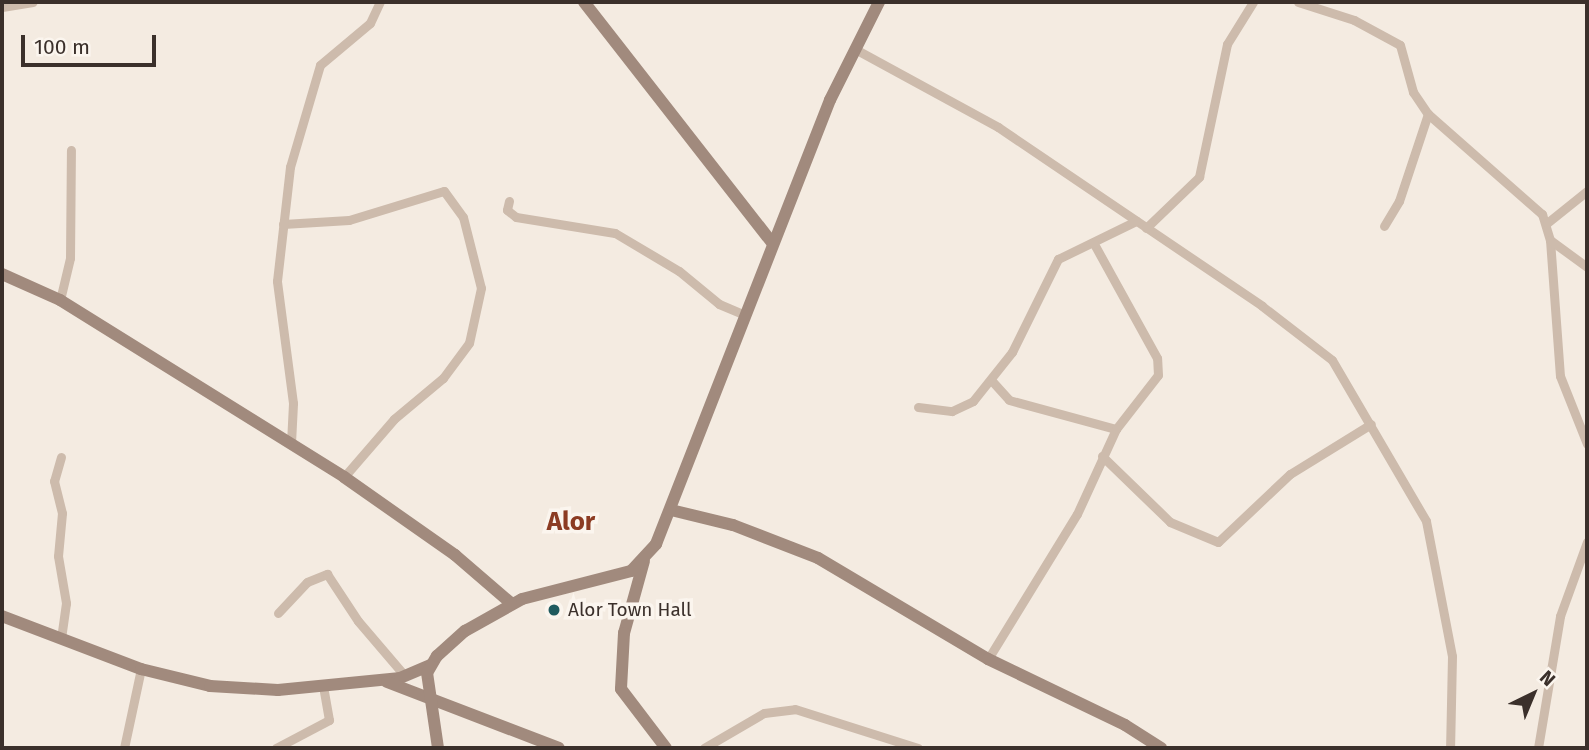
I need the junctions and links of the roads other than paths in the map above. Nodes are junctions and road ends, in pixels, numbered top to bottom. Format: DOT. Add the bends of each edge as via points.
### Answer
graph roads {
  1 [pos="33,2"];
  2 [pos="380,2"];
  3 [pos="584,2"];
  4 [pos="879,2"];
  5 [pos="1252,2"];
  6 [pos="1298,2"];
  7 [pos="2,7"];
  8 [pos="855,49"];
  9 [pos="1428,114"];
  10 [pos="71,150"];
  11 [pos="1587,191"];
  12 [pos="509,201"];
  13 [pos="1136,221"];
  14 [pos="1547,223"];
  15 [pos="283,224"];
  16 [pos="1384,226"];
  17 [pos="1146,228"];
  18 [pos="1550,240"];
  19 [pos="1093,242"];
  20 [pos="772,243"];
  21 [pos="1587,267"];
  22 [pos="2,274"];
  23 [pos="60,300"];
  24 [pos="745,315"];
  25 [pos="992,381"];
  26 [pos="918,407"];
  27 [pos="1371,424"];
  28 [pos="1116,429"];
  29 [pos="291,443"];
  30 [pos="1587,444"];
  31 [pos="1102,456"];
  32 [pos="61,457"];
  33 [pos="344,477"];
  34 [pos="671,510"];
  35 [pos="1587,542"];
  36 [pos="644,561"];
  37 [pos="512,604"];
  38 [pos="278,613"];
  39 [pos="2,616"];
  40 [pos="61,639"];
  41 [pos="988,659"];
  42 [pos="430,665"];
  43 [pos="141,669"];
  44 [pos="405,676"];
  45 [pos="379,680"];
  46 [pos="323,686"];
  47 [pos="433,704"];
  48 [pos="124,748"];
  49 [pos="276,748"];
  50 [pos="438,748"];
  51 [pos="559,748"];
  52 [pos="666,748"];
  53 [pos="704,748"];
  54 [pos="918,748"];
  55 [pos="1161,748"];
  56 [pos="1450,748"];
  57 [pos="1538,748"];
  1 -- 7 [label="street"];
  2 -- 15 [label="street" via="370,23 320,65 309,89 306,123 290,167"];
  3 -- 20 [label="main road"];
  4 -- 8 [label="main road"];
  5 -- 17 [label="street" via="1227,44 1199,177"];
  6 -- 9 [label="street" via="1354,20 1401,45 1413,92"];
  8 -- 13 [label="street" via="998,127"];
  8 -- 20 [label="main road"];
  9 -- 14 [label="street" via="1535,205"];
  9 -- 16 [label="street" via="1399,201"];
  10 -- 23 [label="street" via="70,258"];
  11 -- 14 [label="street"];
  12 -- 24 [label="street" via="507,210 516,217 615,233 679,271 719,304"];
  13 -- 17 [label="street"];
  13 -- 19 [label="street"];
  14 -- 18 [label="street"];
  15 -- 29 [label="street" via="277,281 293,403"];
  15 -- 33 [label="street" via="349,220 444,191 454,197 463,217 481,288 469,343 443,378 394,419"];
  17 -- 27 [label="street" via="1306,337 1332,360"];
  18 -- 21 [label="street"];
  18 -- 30 [label="street" via="1560,376"];
  19 -- 25 [label="street" via="1066,253 1051,268 1034,311"];
  19 -- 28 [label="street" via="1160,365 1145,396"];
  20 -- 24 [label="main road"];
  22 -- 23 [label="main road"];
  23 -- 29 [label="main road"];
  24 -- 34 [label="main road"];
  25 -- 26 [label="street" via="952,411"];
  25 -- 28 [label="street" via="1009,400"];
  27 -- 31 [label="street" via="1290,474 1218,542 1170,522"];
  27 -- 56 [label="street" via="1426,521 1452,656"];
  28 -- 31 [label="street"];
  29 -- 33 [label="main road"];
  31 -- 41 [label="street" via="1077,514"];
  32 -- 40 [label="street" via="54,481 62,513 58,556 66,603"];
  33 -- 37 [label="main road" via="455,555"];
  34 -- 36 [label="main road"];
  34 -- 41 [label="main road" via="733,525 818,558"];
  35 -- 57 [label="street" via="1560,616"];
  36 -- 37 [label="main road" via="614,579"];
  36 -- 52 [label="main road" via="624,633 621,689"];
  37 -- 42 [label="main road" via="465,631"];
  38 -- 44 [label="street" via="307,582 327,574 358,621"];
  39 -- 40 [label="main road"];
  40 -- 43 [label="main road"];
  41 -- 55 [label="main road" via="1125,725"];
  42 -- 44 [label="main road"];
  42 -- 47 [label="main road"];
  43 -- 46 [label="main road" via="247,690"];
  43 -- 48 [label="street"];
  44 -- 45 [label="main road"];
  45 -- 46 [label="main road"];
  45 -- 47 [label="main road" via="413,689"];
  46 -- 49 [label="street" via="329,720"];
  47 -- 50 [label="main road"];
  47 -- 51 [label="main road"];
  53 -- 54 [label="street" via="749,720 779,709 856,726"];
}
